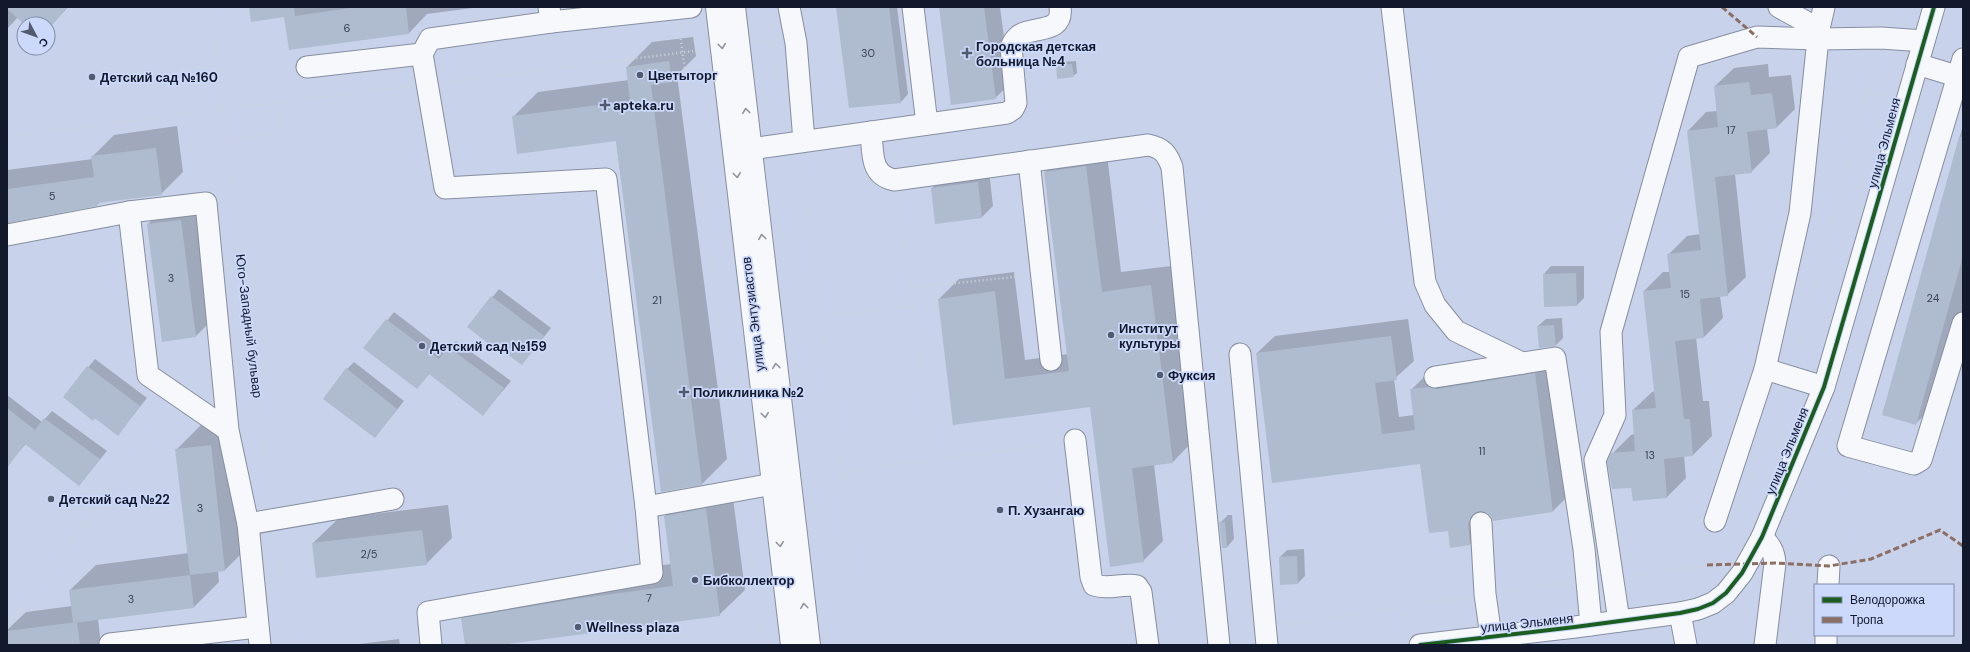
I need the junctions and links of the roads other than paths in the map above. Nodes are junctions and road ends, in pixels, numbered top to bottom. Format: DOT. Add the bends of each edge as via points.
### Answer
graph roads {
  1 [pos="718,7"];
  2 [pos="734,7"];
  3 [pos="789,7"];
  4 [pos="913,7"];
  5 [pos="1060,7"];
  6 [pos="1392,7"];
  7 [pos="1779,7"];
  8 [pos="1824,7"];
  9 [pos="1934,7"];
  10 [pos="681,8"];
  11 [pos="611,11"];
  12 [pos="550,15"];
  13 [pos="1818,34"];
  14 [pos="1924,41"];
  15 [pos="422,54"];
  16 [pos="1917,64"];
  17 [pos="308,67"];
  18 [pos="1961,71"];
  19 [pos="927,124"];
  20 [pos="870,132"];
  21 [pos="804,141"];
  22 [pos="743,150"];
  23 [pos="1029,161"];
  24 [pos="129,212"];
  25 [pos="7,235"];
  26 [pos="1963,323"];
  27 [pos="1240,354"];
  28 [pos="1050,360"];
  29 [pos="1522,363"];
  30 [pos="1765,369"];
  31 [pos="1435,377"];
  32 [pos="1824,387"];
  33 [pos="228,430"];
  34 [pos="1075,440"];
  35 [pos="782,483"];
  36 [pos="394,499"];
  37 [pos="646,507"];
  38 [pos="1481,523"];
  39 [pos="248,524"];
  40 [pos="1719,530"];
  41 [pos="1762,537"];
  42 [pos="1680,613"];
  43 [pos="1619,621"];
  44 [pos="1591,625"];
  45 [pos="259,636"];
  46 [pos="1266,636"];
  47 [pos="1491,637"];
  48 [pos="1413,641"];
  49 [pos="1228,642"];
  50 [pos="110,644"];
  51 [pos="431,645"];
  52 [pos="792,645"];
  53 [pos="808,645"];
  54 [pos="1148,645"];
  55 [pos="1686,645"];
  56 [pos="1765,645"];
  1 -- 22 [label="main road, улица Энтузиастов, one-way"];
  22 -- 2 [label="main road, улица Энтузиастов, one-way"];
  3 -- 21 [label="street" via="796,43"];
  4 -- 19 [label="street"];
  5 -- 19 [label="street" via="1057,22 1047,29 1022,34 1011,47 1016,103 1013,109 1007,113"];
  6 -- 29 [label="street" via="1425,282 1435,305 1456,331"];
  7 -- 13 [label="street"];
  8 -- 13 [label="street"];
  9 -- 14 [label="street, улица Эльменя"];
  10 -- 11 [label="street"];
  11 -- 12 [label="street"];
  12 -- 15 [label="street" via="430,39"];
  13 -- 14 [label="street"];
  13 -- 30 [label="street" via="1800,213"];
  13 -- 43 [label="street" via="1757,37 1689,57 1611,332 1615,415 1595,460"];
  14 -- 16 [label="street, улица Эльменя"];
  15 -- 17 [label="street"];
  15 -- 37 [label="street" via="445,188 606,179"];
  16 -- 18 [label="street"];
  16 -- 32 [label="street, улица Эльменя"];
  18 -- 26 [label="street" via="1848,446 1914,464 1921,460"];
  19 -- 20 [label="street"];
  20 -- 21 [label="street"];
  20 -- 23 [label="street" via="875,165 879,174 894,180"];
  21 -- 22 [label="street"];
  22 -- 35 [label="main road, улица Энтузиастов"];
  23 -- 28 [label="street"];
  23 -- 49 [label="street" via="1148,145 1160,148 1167,155 1172,168"];
  24 -- 25 [label="street"];
  24 -- 33 [label="street" via="148,375"];
  24 -- 33 [label="street" via="206,203"];
  27 -- 46 [label="street"];
  29 -- 31 [label="street"];
  29 -- 44 [label="street" via="1555,358 1584,548"];
  30 -- 32 [label="street"];
  30 -- 40 [label="street"];
  32 -- 41 [label="street, улица Эльменя"];
  33 -- 39 [label="street"];
  34 -- 54 [label="street" via="1091,577 1094,585 1101,587 1137,586 1141,592"];
  35 -- 37 [label="street"];
  35 -- 52 [label="main road, улица Энтузиастов, one-way"];
  53 -- 35 [label="main road, улица Энтузиастов, one-way"];
  36 -- 39 [label="street"];
  37 -- 51 [label="street" via="652,573 428,612"];
  38 -- 47 [label="street" via="1485,594"];
  39 -- 45 [label="street"];
  41 -- 42 [label="street, улица Эльменя" via="1742,573 1726,593 1713,603"];
  41 -- 56 [label="street" via="1770,544 1775,554"];
  42 -- 43 [label="street, улица Эльменя"];
  42 -- 55 [label="street"];
  43 -- 44 [label="street, улица Эльменя"];
  44 -- 47 [label="street, улица Эльменя"];
  45 -- 50 [label="street"];
  47 -- 48 [label="street, улица Эльменя"];
}
